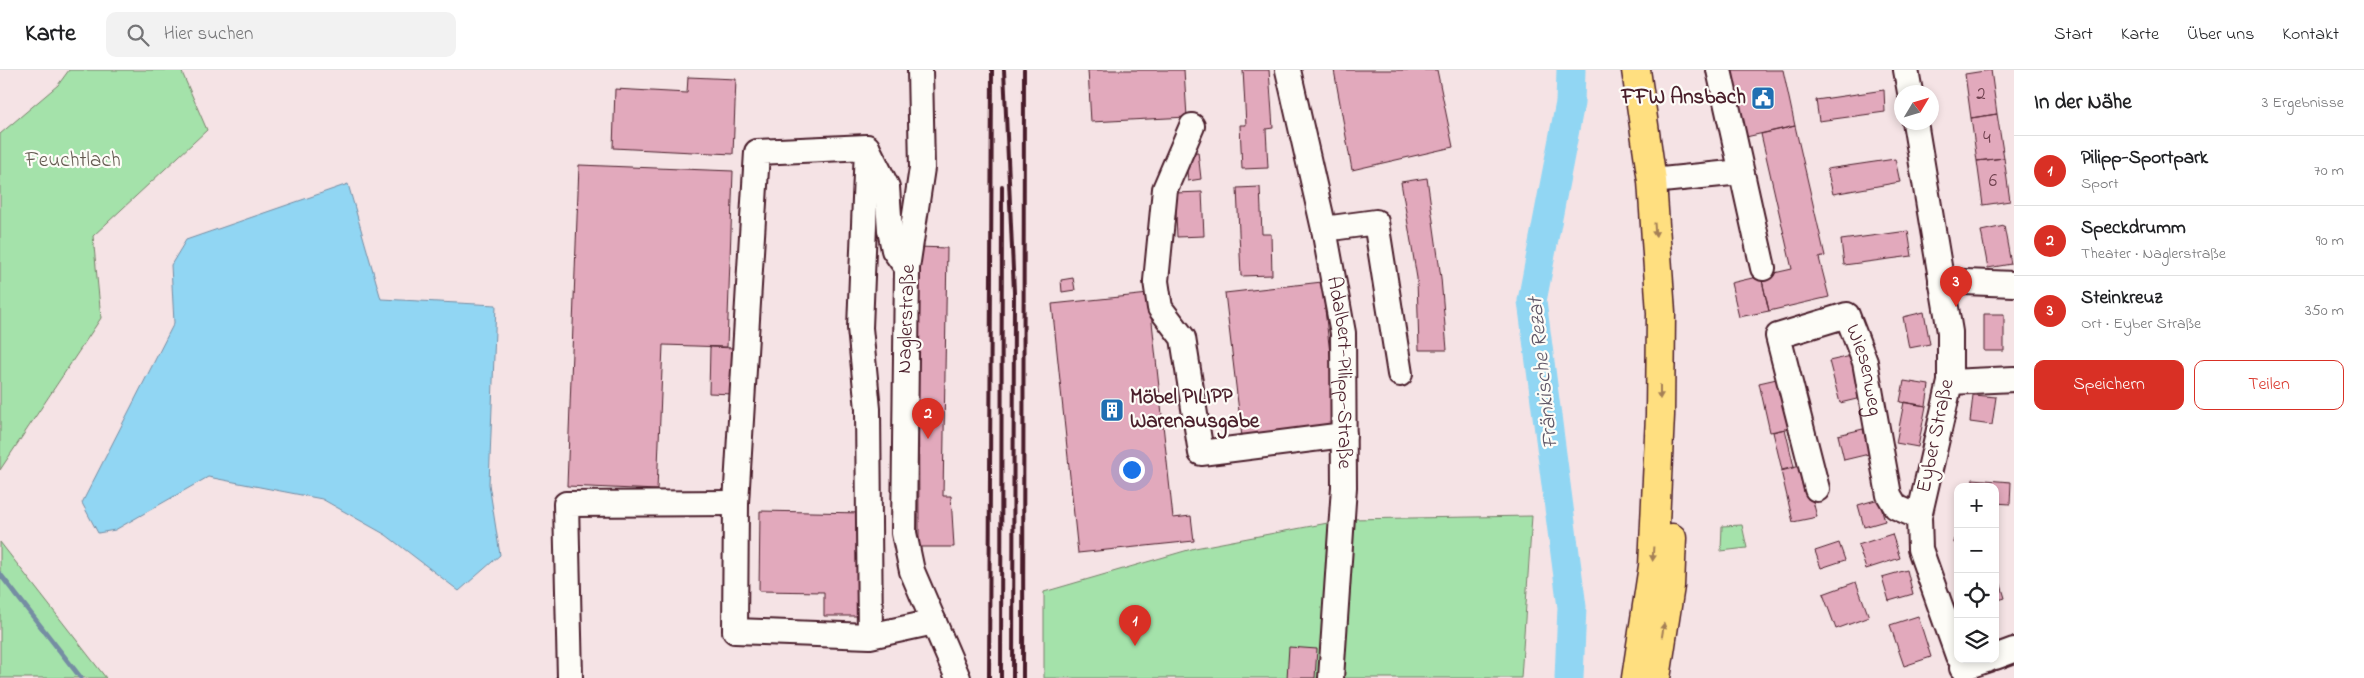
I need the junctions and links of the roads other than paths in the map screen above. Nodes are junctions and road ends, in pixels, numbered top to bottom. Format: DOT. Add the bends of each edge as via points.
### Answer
graph roads {
  1 [pos="920,70"];
  2 [pos="1288,70"];
  3 [pos="1636,70"];
  4 [pos="1654,70"];
  5 [pos="1718,70"];
  6 [pos="1906,70"];
  7 [pos="1909,85"];
  8 [pos="1192,126"];
  9 [pos="1916,130"];
  10 [pos="867,146"];
  11 [pos="1741,172"];
  12 [pos="1661,180"];
  13 [pos="1324,229"];
  14 [pos="907,268"];
  15 [pos="1764,268"];
  16 [pos="1941,281"];
  17 [pos="2014,284"];
  18 [pos="1400,374"];
  19 [pos="2014,379"];
  20 [pos="1950,382"];
  21 [pos="1344,435"];
  22 [pos="1817,489"];
  23 [pos="736,503"];
  24 [pos="1919,517"];
  25 [pos="934,622"];
  26 [pos="870,636"];
  27 [pos="2014,650"];
  28 [pos="1999,656"];
  29 [pos="1961,666"];
  30 [pos="570,678"];
  31 [pos="958,678"];
  32 [pos="1331,678"];
  33 [pos="1636,678"];
  34 [pos="1656,678"];
  1 -- 14 [label="street, Naglerstraße" via="922,168"];
  2 -- 13 [label="street, Adalbert-Pilipp-Straße"];
  3 -- 12 [label="main road"];
  4 -- 12 [label="main road"];
  5 -- 11 [label="street"];
  6 -- 7 [label="street"];
  8 -- 21 [label="street" via="1165,189 1156,281 1160,308 1183,338 1201,453"];
  9 -- 16 [label="street, Eyber Straße"];
  10 -- 14 [label="street" via="886,187 894,250"];
  10 -- 23 [label="street" via="757,152"];
  10 -- 26 [label="street" via="860,328 868,409"];
  11 -- 12 [label="street"];
  11 -- 15 [label="street"];
  12 -- 33 [label="main road, one-way" via="1660,415 1653,566"];
  34 -- 12 [label="main road, one-way" via="1670,586 1678,414 1679,313"];
  13 -- 18 [label="street" via="1376,222"];
  13 -- 21 [label="street, Adalbert-Pilipp-Straße" via="1344,333"];
  14 -- 25 [label="street, Naglerstraße" via="904,533 912,571"];
  16 -- 17 [label="street"];
  16 -- 20 [label="street, Eyber Straße" via="1950,332"];
  19 -- 20 [label="street"];
  20 -- 24 [label="street, Eyber Straße"];
  21 -- 32 [label="street, Adalbert-Pilipp-Straße" via="1344,486"];
  22 -- 24 [label="street, Wiesenweg" via="1778,336 1847,315 1865,362 1889,495 1896,507"];
  23 -- 26 [label="street" via="735,631"];
  23 -- 30 [label="street" via="566,504"];
  24 -- 29 [label="street, Eyber Straße" via="1920,549"];
  25 -- 26 [label="street"];
  25 -- 31 [label="street, Naglerstraße"];
  27 -- 28 [label="street"];
}
